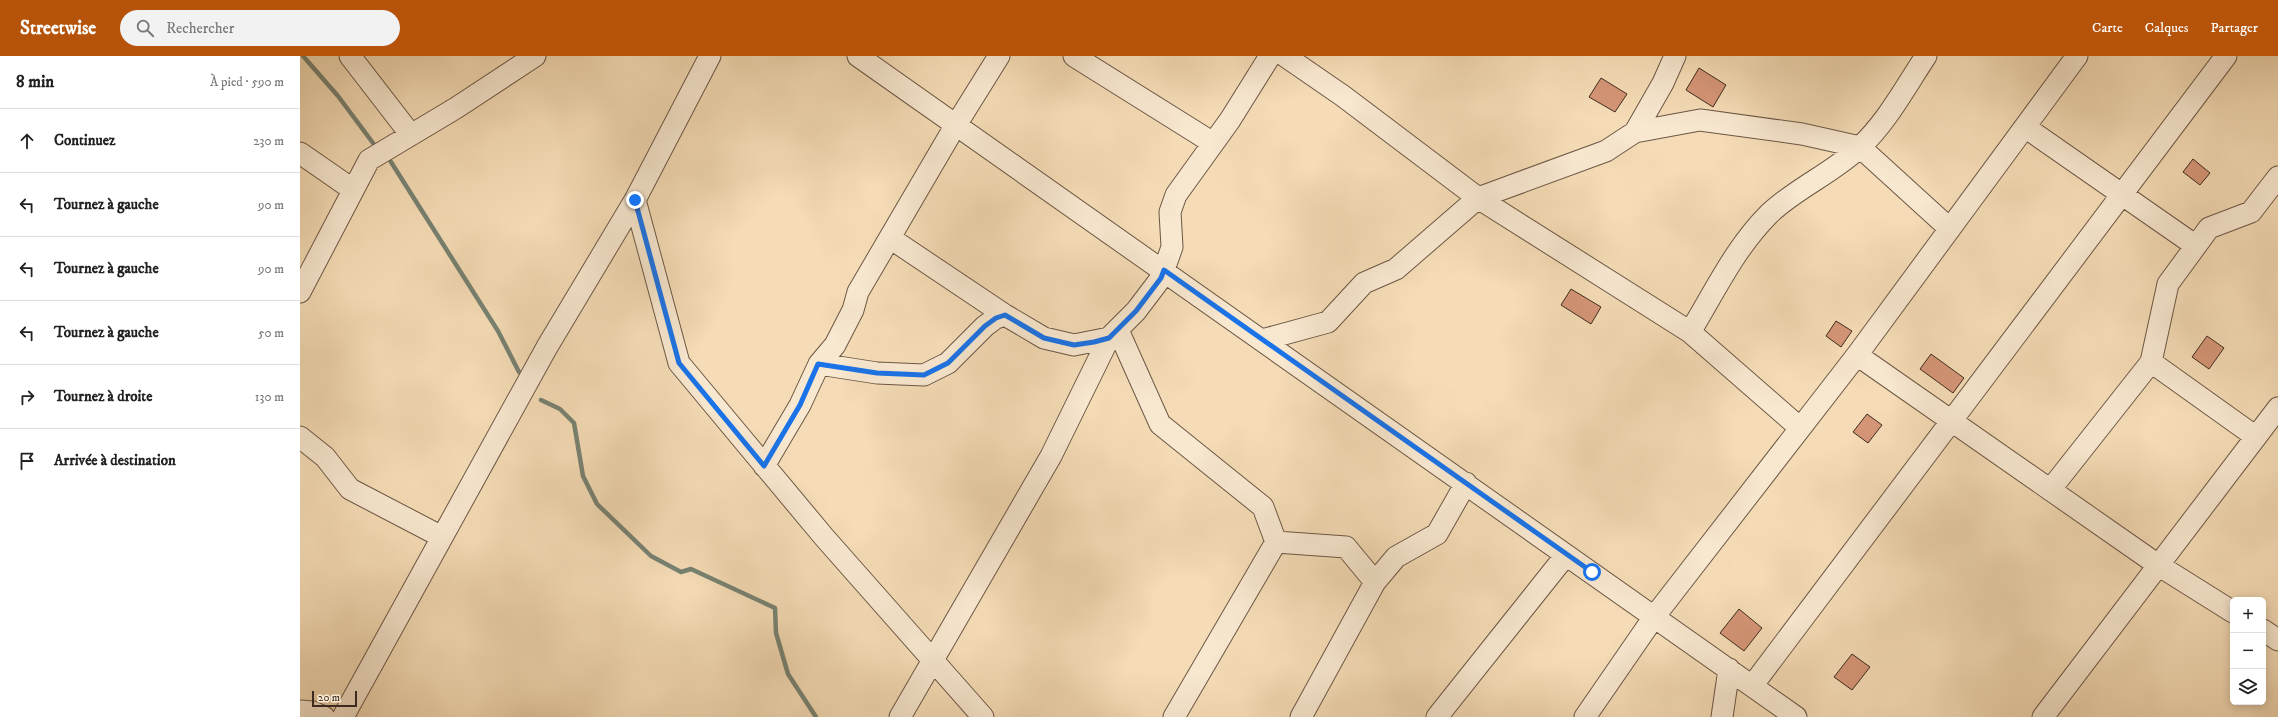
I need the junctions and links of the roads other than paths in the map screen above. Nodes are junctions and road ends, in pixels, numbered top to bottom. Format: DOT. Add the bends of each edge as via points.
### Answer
graph roads {
  1 [pos="350,56"];
  2 [pos="535,56"];
  3 [pos="710,56"];
  4 [pos="858,56"];
  5 [pos="999,56"];
  6 [pos="1074,56"];
  7 [pos="1270,56"];
  8 [pos="1285,56"];
  9 [pos="1675,56"];
  10 [pos="1926,56"];
  11 [pos="2077,56"];
  12 [pos="2226,56"];
  13 [pos="956,124"];
  14 [pos="2025,127"];
  15 [pos="1635,132"];
  16 [pos="411,135"];
  17 [pos="1213,143"];
  18 [pos="1860,147"];
  19 [pos="300,154"];
  20 [pos="2278,177"];
  21 [pos="352,189"];
  22 [pos="2122,194"];
  23 [pos="1478,198"];
  24 [pos="635,200"];
  25 [pos="1950,229"];
  26 [pos="890,238"];
  27 [pos="2196,246"];
  28 [pos="1164,270"];
  29 [pos="300,292"];
  30 [pos="1005,315"];
  31 [pos="1690,332"];
  32 [pos="1113,334"];
  33 [pos="1262,340"];
  34 [pos="1857,355"];
  35 [pos="2151,362"];
  36 [pos="818,364"];
  37 [pos="2278,408"];
  38 [pos="1951,421"];
  39 [pos="1800,428"];
  40 [pos="300,437"];
  41 [pos="2256,437"];
  42 [pos="764,466"];
  43 [pos="1466,483"];
  44 [pos="2050,490"];
  45 [pos="442,537"];
  46 [pos="1276,542"];
  47 [pos="1566,555"];
  48 [pos="2158,565"];
  49 [pos="1375,582"];
  50 [pos="2230,610"];
  51 [pos="1654,617"];
  52 [pos="2266,632"];
  53 [pos="2278,640"];
  54 [pos="932,660"];
  55 [pos="1729,669"];
  56 [pos="1752,686"];
  57 [pos="300,711"];
  58 [pos="324,717"];
  59 [pos="343,717"];
  60 [pos="900,717"];
  61 [pos="984,717"];
  62 [pos="1174,717"];
  63 [pos="1301,717"];
  64 [pos="1437,717"];
  65 [pos="1585,717"];
  66 [pos="1722,717"];
  67 [pos="1796,717"];
  68 [pos="2043,717"];
  1 -- 16 [label="street"];
  2 -- 16 [label="street"];
  3 -- 24 [label="street"];
  4 -- 13 [label="street"];
  5 -- 13 [label="street"];
  6 -- 17 [label="street"];
  7 -- 17 [label="street"];
  8 -- 23 [label="street" via="1343,96"];
  9 -- 15 [label="street"];
  10 -- 18 [label="street" via="1883,120"];
  11 -- 14 [label="street"];
  12 -- 22 [label="street"];
  13 -- 26 [label="street"];
  13 -- 28 [label="street"];
  14 -- 22 [label="street"];
  14 -- 25 [label="street"];
  15 -- 18 [label="street" via="1700,120 1802,134"];
  15 -- 23 [label="street" via="1606,151"];
  16 -- 21 [label="street" via="369,160"];
  17 -- 28 [label="street" via="1176,195 1170,212 1172,247"];
  18 -- 25 [label="street"];
  18 -- 31 [label="street" via="1770,214 1741,246"];
  19 -- 21 [label="street"];
  20 -- 27 [label="street" via="2251,212 2209,228"];
  21 -- 29 [label="street"];
  22 -- 27 [label="street"];
  22 -- 38 [label="street"];
  23 -- 31 [label="street"];
  23 -- 33 [label="street" via="1396,269 1364,283 1328,322"];
  24 -- 42 [label="street" via="679,363"];
  24 -- 45 [label="street" via="547,347"];
  25 -- 34 [label="street"];
  26 -- 30 [label="street"];
  26 -- 36 [label="street" via="858,292 853,310 835,345"];
  27 -- 35 [label="street" via="2168,284"];
  28 -- 32 [label="street" via="1161,278 1136,311"];
  28 -- 33 [label="street"];
  30 -- 32 [label="street" via="1044,338 1074,345"];
  30 -- 36 [label="street" via="985,326 948,363 924,375 877,373"];
  31 -- 39 [label="street"];
  32 -- 46 [label="street" via="1160,424 1264,507"];
  32 -- 54 [label="street" via="1051,456"];
  33 -- 43 [label="street"];
  34 -- 38 [label="street"];
  34 -- 39 [label="street"];
  35 -- 41 [label="street"];
  35 -- 44 [label="street"];
  36 -- 42 [label="street" via="800,405"];
  37 -- 41 [label="street"];
  38 -- 44 [label="street"];
  38 -- 56 [label="street"];
  39 -- 51 [label="street"];
  40 -- 45 [label="street" via="325,457 350,489"];
  41 -- 48 [label="street"];
  42 -- 54 [label="street"];
  43 -- 47 [label="street"];
  43 -- 49 [label="street" via="1437,534 1396,557"];
  44 -- 48 [label="street"];
  45 -- 59 [label="street"];
  46 -- 49 [label="street" via="1346,547"];
  46 -- 62 [label="street"];
  47 -- 51 [label="street"];
  47 -- 64 [label="street"];
  48 -- 50 [label="street"];
  48 -- 68 [label="street"];
  49 -- 63 [label="street"];
  51 -- 55 [label="street"];
  51 -- 65 [label="street"];
  52 -- 53 [label="street"];
  54 -- 60 [label="street"];
  54 -- 61 [label="street"];
  55 -- 56 [label="street"];
  55 -- 66 [label="street"];
  56 -- 67 [label="street"];
  57 -- 58 [label="street" via="313,712"];
}
